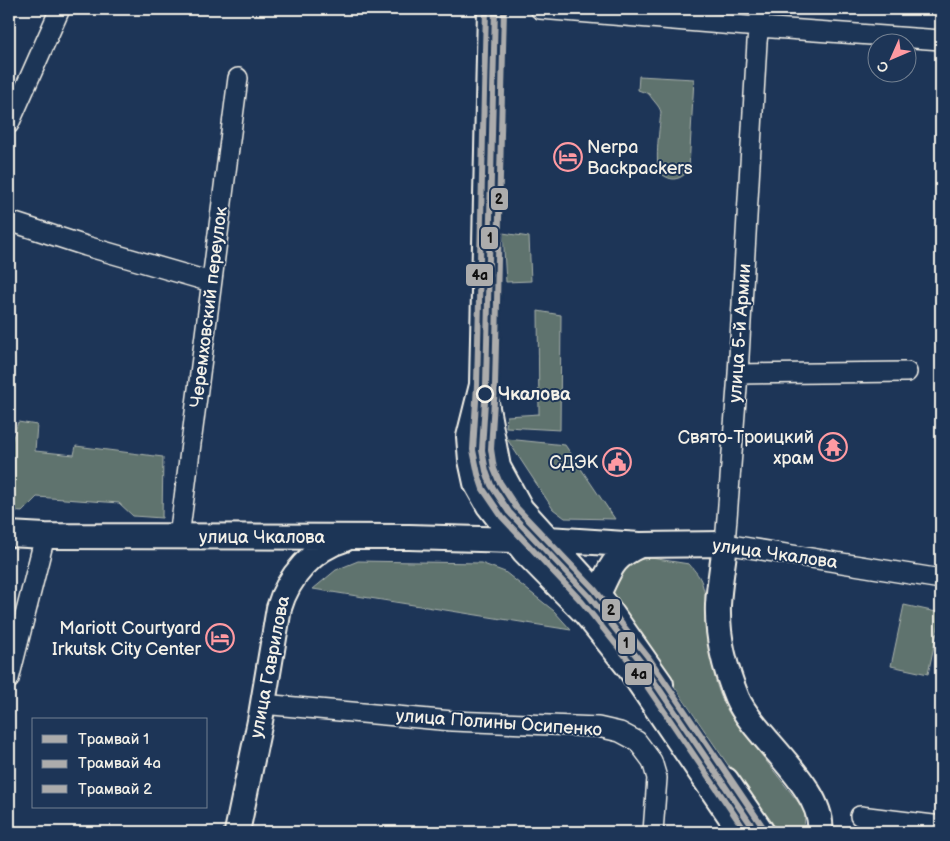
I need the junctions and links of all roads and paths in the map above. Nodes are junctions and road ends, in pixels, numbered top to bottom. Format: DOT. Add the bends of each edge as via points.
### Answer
graph roads {
  1 [pos="60,9"];
  2 [pos="490,9"];
  3 [pos="540,9"];
  4 [pos="760,18"];
  5 [pos="941,40"];
  6 [pos="238,78"];
  7 [pos="9,124"];
  8 [pos="9,221"];
  9 [pos="211,282"];
  10 [pos="907,372"];
  11 [pos="738,374"];
  12 [pos="482,385"];
  13 [pos="9,534"];
  14 [pos="45,536"];
  15 [pos="179,537"];
  16 [pos="353,537"];
  17 [pos="515,540"];
  18 [pos="725,544"];
  19 [pos="640,545"];
  20 [pos="555,546"];
  21 [pos="941,579"];
  22 [pos="598,594"];
  23 [pos="9,679"];
  24 [pos="262,704"];
  25 [pos="860,816"];
  26 [pos="818,821"];
  27 [pos="941,826"];
  28 [pos="237,832"];
  29 [pos="653,832"];
  30 [pos="741,832"];
  31 [pos="762,832"];
  1 -- 7 [label="street"];
  2 -- 12 [label="main road"];
  3 -- 4 [label="street"];
  4 -- 5 [label="street"];
  4 -- 11 [label="street, улица 5-й Армии"];
  6 -- 9 [label="street, Черемховский переулок"];
  8 -- 9 [label="street"];
  9 -- 15 [label="street, Черемховский переулок"];
  10 -- 11 [label="street"];
  11 -- 18 [label="street, улица 5-й Армии"];
  12 -- 17 [label="main road" via="469,437 471,460 476,483"];
  12 -- 20 [label="main road" via="498,467 521,509"];
  13 -- 14 [label="main road, улица Чкалова"];
  14 -- 15 [label="main road, улица Чкалова"];
  14 -- 23 [label="street"];
  15 -- 16 [label="main road, улица Чкалова"];
  16 -- 17 [label="main road, улица Чкалова"];
  16 -- 24 [label="main road, улица Гаврилова" via="331,543 313,556 283,592"];
  17 -- 20 [label="main road, улица Чкалова"];
  17 -- 30 [label="main road" via="586,614 630,669"];
  18 -- 19 [label="main road, улица Чкалова"];
  18 -- 21 [label="street, улица Чкалова"];
  18 -- 26 [label="main road, улица 5-й Армии" via="718,606 726,669 739,702 801,782"];
  19 -- 20 [label="main road, улица Чкалова"];
  19 -- 22 [label="main road" via="615,560"];
  20 -- 22 [label="main road"];
  22 -- 31 [label="main road"];
  24 -- 28 [label="main road, улица Гаврилова"];
  24 -- 29 [label="street, улица Полины Осипенко" via="620,732 637,741 652,761 657,778"];
  25 -- 27 [label="street"];
}
